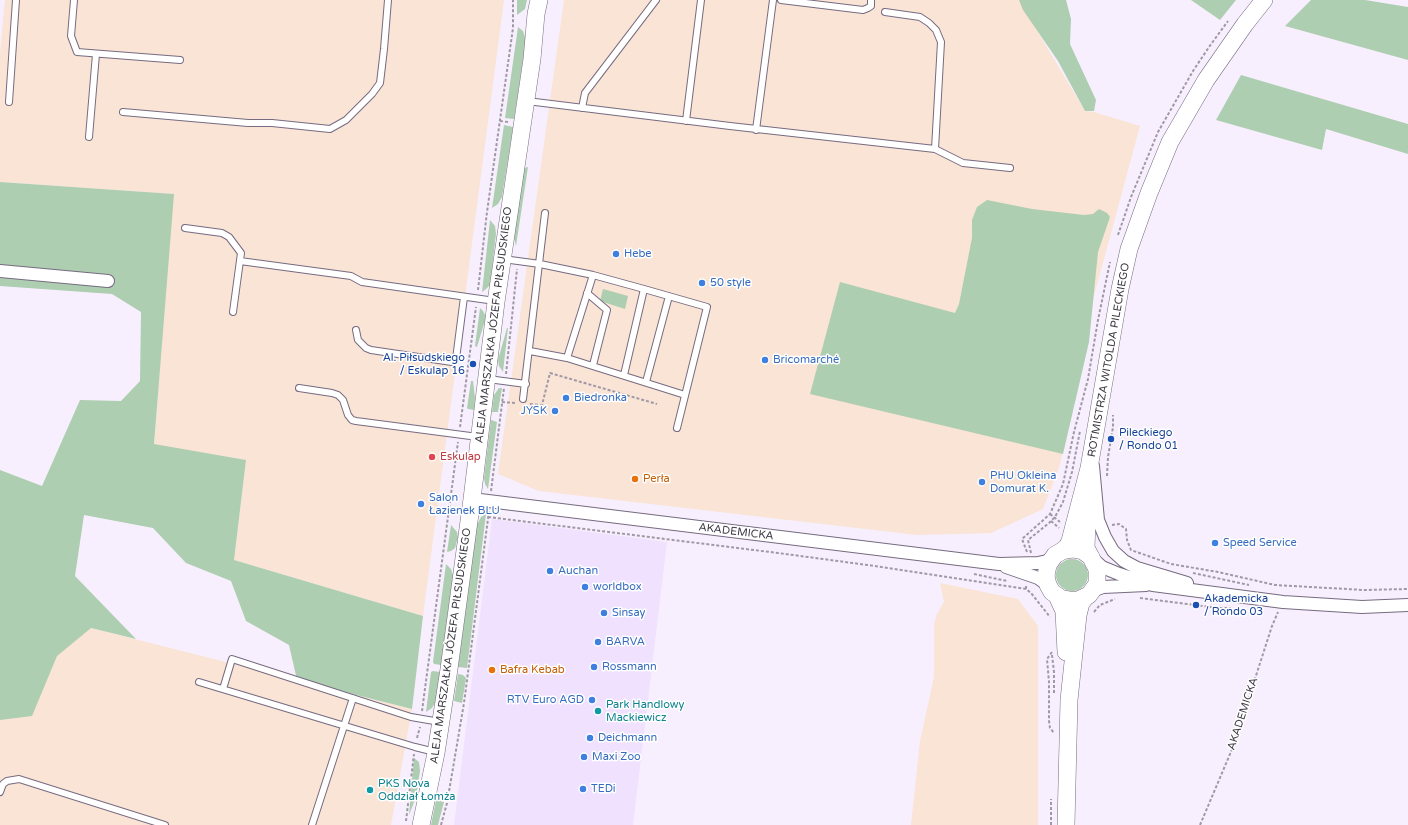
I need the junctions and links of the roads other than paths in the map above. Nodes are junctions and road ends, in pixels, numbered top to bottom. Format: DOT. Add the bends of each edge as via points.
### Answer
graph roads {
  1 [pos="16,0"];
  2 [pos="74,0"];
  3 [pos="388,0"];
  4 [pos="656,0"];
  5 [pos="701,0"];
  6 [pos="773,0"];
  7 [pos="781,0"];
  8 [pos="871,0"];
  9 [pos="1264,0"];
  10 [pos="536,5"];
  11 [pos="885,12"];
  12 [pos="96,54"];
  13 [pos="180,60"];
  14 [pos="526,100"];
  15 [pos="9,102"];
  16 [pos="582,108"];
  17 [pos="123,112"];
  18 [pos="686,121"];
  19 [pos="756,130"];
  20 [pos="89,137"];
  21 [pos="935,150"];
  22 [pos="1010,168"];
  23 [pos="545,213"];
  24 [pos="185,228"];
  25 [pos="510,260"];
  26 [pos="240,261"];
  27 [pos="540,264"];
  28 [pos="0,271"];
  29 [pos="593,275"];
  30 [pos="108,281"];
  31 [pos="644,289"];
  32 [pos="587,294"];
  33 [pos="669,296"];
  34 [pos="464,297"];
  35 [pos="496,302"];
  36 [pos="233,312"];
  37 [pos="356,330"];
  38 [pos="530,351"];
  39 [pos="567,358"];
  40 [pos="593,365"];
  41 [pos="624,375"];
  42 [pos="487,379"];
  43 [pos="646,382"];
  44 [pos="526,384"];
  45 [pos="299,388"];
  46 [pos="685,395"];
  47 [pos="523,402"];
  48 [pos="677,428"];
  49 [pos="479,438"];
  50 [pos="1090,460"];
  51 [pos="472,499"];
  52 [pos="1057,555"];
  53 [pos="1092,558"];
  54 [pos="999,564"];
  55 [pos="1153,585"];
  56 [pos="1052,590"];
  57 [pos="1222,593"];
  58 [pos="1088,595"];
  59 [pos="1408,605"];
  60 [pos="199,682"];
  61 [pos="223,689"];
  62 [pos="353,698"];
  63 [pos="1069,700"];
  64 [pos="441,722"];
  65 [pos="345,726"];
  66 [pos="436,752"];
  67 [pos="0,792"];
  68 [pos="414,823"];
  69 [pos="165,825"];
  70 [pos="312,825"];
  71 [pos="1066,825"];
  1 -- 15 [label="lane"];
  2 -- 12 [label="lane" via="70,36 77,52"];
  3 -- 17 [label="lane" via="380,83 346,120 330,128"];
  4 -- 16 [label="lane" via="585,93"];
  5 -- 18 [label="lane"];
  6 -- 19 [label="lane"];
  7 -- 8 [label="lane" via="863,10 871,6"];
  9 -- 50 [label="street, ROTMISTRZA WITOLDA PILECKIEGO" via="1202,86 1170,142 1148,193 1129,250 1120,289"];
  10 -- 14 [label="street, ALEJA MARSZAŁKA JÓZEFA PIŁSUDSKIEGO"];
  11 -- 21 [label="lane" via="920,17 936,30 941,42"];
  12 -- 13 [label="lane"];
  12 -- 20 [label="lane"];
  14 -- 16 [label="lane"];
  14 -- 25 [label="street, ALEJA MARSZAŁKA JÓZEFA PIŁSUDSKIEGO"];
  16 -- 18 [label="lane"];
  18 -- 19 [label="lane"];
  19 -- 21 [label="lane"];
  21 -- 22 [label="lane" via="963,163"];
  23 -- 27 [label="lane"];
  24 -- 26 [label="lane" via="222,233 229,237 241,253"];
  25 -- 27 [label="lane"];
  25 -- 35 [label="street, ALEJA MARSZAŁKA JÓZEFA PIŁSUDSKIEGO"];
  26 -- 34 [label="lane" via="351,276 362,282"];
  26 -- 36 [label="lane"];
  27 -- 29 [label="lane"];
  27 -- 38 [label="lane"];
  28 -- 30 [label="street"];
  29 -- 31 [label="lane"];
  29 -- 32 [label="lane"];
  31 -- 33 [label="lane"];
  31 -- 41 [label="lane"];
  32 -- 39 [label="lane"];
  32 -- 40 [label="lane" via="607,310"];
  33 -- 43 [label="lane"];
  33 -- 46 [label="lane" via="707,307"];
  34 -- 35 [label="lane"];
  34 -- 37 [label="lane" via="456,360 452,362 366,348 358,340"];
  35 -- 42 [label="street, ALEJA MARSZAŁKA JÓZEFA PIŁSUDSKIEGO"];
  38 -- 39 [label="lane"];
  38 -- 44 [label="lane"];
  39 -- 40 [label="lane"];
  40 -- 41 [label="lane"];
  41 -- 43 [label="lane"];
  42 -- 44 [label="lane"];
  42 -- 49 [label="street, ALEJA MARSZAŁKA JÓZEFA PIŁSUDSKIEGO"];
  43 -- 46 [label="lane"];
  44 -- 47 [label="lane"];
  45 -- 49 [label="lane" via="338,395 352,420"];
  46 -- 48 [label="lane"];
  49 -- 51 [label="street, ALEJA MARSZAŁKA JÓZEFA PIŁSUDSKIEGO"];
  50 -- 52 [label="street, ROTMISTRZA WITOLDA PILECKIEGO" via="1072,533 1067,547"];
  50 -- 53 [label="street, ROTMISTRZA WITOLDA PILECKIEGO" via="1086,543 1087,551"];
  50 -- 57 [label="street" via="1098,520 1104,537 1114,551 1124,561 1151,573"];
  51 -- 54 [label="street, AKADEMICKA"];
  51 -- 64 [label="street, ALEJA MARSZAŁKA JÓZEFA PIŁSUDSKIEGO"];
  52 -- 53 [label="street" via="1076,549"];
  52 -- 54 [label="street, AKADEMICKA" via="1047,561 1035,563"];
  52 -- 56 [label="street" via="1047,570"];
  53 -- 55 [label="street" via="1102,567"];
  53 -- 58 [label="street" via="1098,574 1097,584"];
  54 -- 56 [label="street, AKADEMICKA" via="1038,578"];
  55 -- 57 [label="street"];
  55 -- 58 [label="street" via="1103,587"];
  56 -- 58 [label="street" via="1062,599 1072,601"];
  56 -- 63 [label="street" via="1064,611"];
  57 -- 59 [label="street" via="1283,602 1362,607"];
  58 -- 63 [label="street" via="1081,604 1078,615"];
  60 -- 61 [label="lane"];
  61 -- 62 [label="lane" via="232,659"];
  61 -- 65 [label="lane"];
  62 -- 64 [label="lane" via="411,717"];
  62 -- 65 [label="lane"];
  63 -- 71 [label="street"];
  64 -- 66 [label="street, ALEJA MARSZAŁKA JÓZEFA PIŁSUDSKIEGO"];
  65 -- 66 [label="lane"];
  65 -- 70 [label="lane"];
  66 -- 68 [label="street, ALEJA MARSZAŁKA JÓZEFA PIŁSUDSKIEGO"];
  67 -- 69 [label="lane" via="7,781 19,779"];
}
